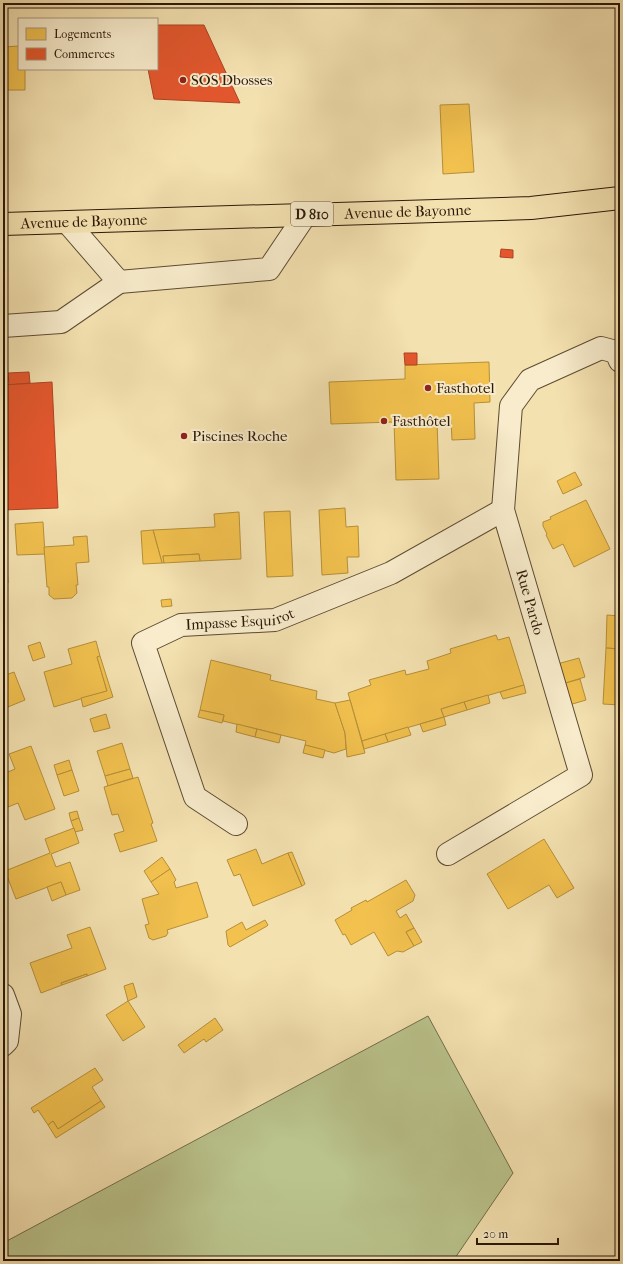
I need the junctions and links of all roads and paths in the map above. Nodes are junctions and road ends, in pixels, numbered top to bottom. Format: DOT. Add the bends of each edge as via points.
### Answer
graph roads {
  1 [pos="620,198"];
  2 [pos="306,214"];
  3 [pos="67,222"];
  4 [pos="3,224"];
  5 [pos="119,282"];
  6 [pos="3,326"];
  7 [pos="620,361"];
  8 [pos="503,510"];
  9 [pos="236,824"];
  10 [pos="448,854"];
  11 [pos="3,995"];
  12 [pos="3,1045"];
  1 -- 2 [label="main road, Avenue de Bayonne / D 810" via="531,208"];
  2 -- 3 [label="main road, Avenue de Bayonne / D 810"];
  2 -- 5 [label="street" via="269,269"];
  3 -- 4 [label="main road, Avenue de Bayonne / D 810"];
  3 -- 5 [label="street"];
  5 -- 6 [label="street" via="61,322"];
  7 -- 8 [label="street, Rue Pardo" via="616,352 601,348 530,380 511,406"];
  8 -- 9 [label="street, Impasse Esquirot" via="391,573 275,620 181,625 143,643 195,797"];
  8 -- 10 [label="street, Rue Pardo" via="581,775"];
  11 -- 12 [label="street" via="10,1014 7,1041"];
}
